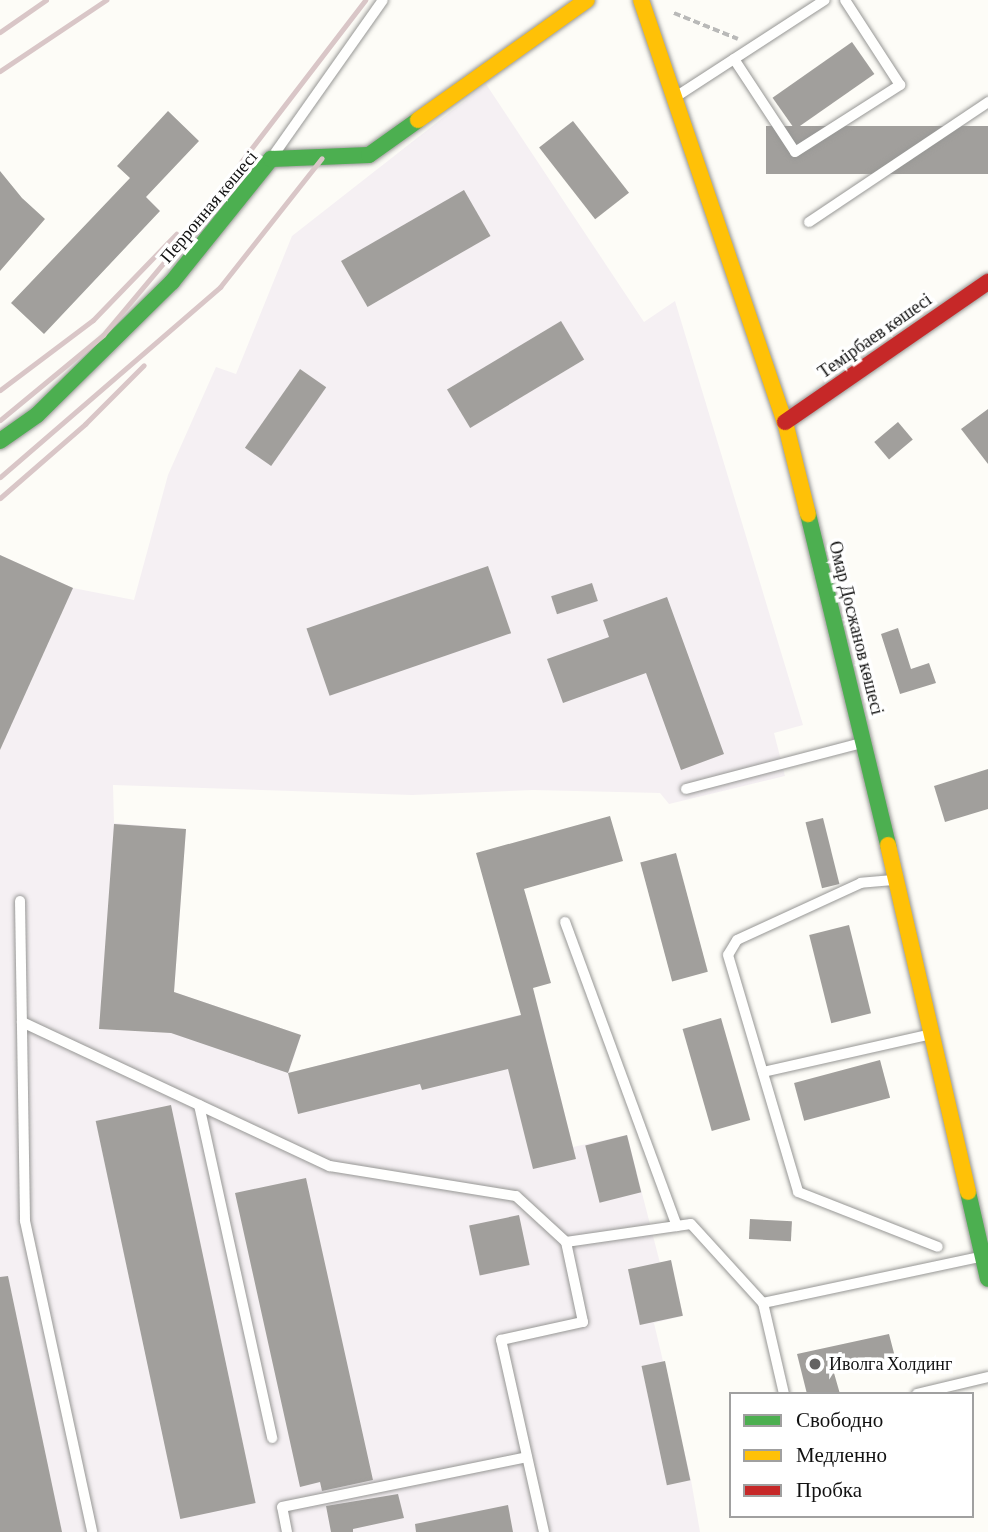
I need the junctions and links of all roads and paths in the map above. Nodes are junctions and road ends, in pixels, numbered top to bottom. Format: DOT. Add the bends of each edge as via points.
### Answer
graph roads {
  1 [pos="383,0"];
  2 [pos="587,0"];
  3 [pos="641,0"];
  4 [pos="825,0"];
  5 [pos="845,0"];
  6 [pos="668,10"];
  7 [pos="754,46"];
  8 [pos="734,59"];
  9 [pos="674,98"];
  10 [pos="988,102"];
  11 [pos="271,159"];
  12 [pos="809,222"];
  13 [pos="988,282"];
  14 [pos="785,422"];
  15 [pos="0,441"];
  16 [pos="864,742"];
  17 [pos="686,789"];
  18 [pos="896,880"];
  19 [pos="20,901"];
  20 [pos="565,922"];
  21 [pos="23,1022"];
  22 [pos="931,1034"];
  23 [pos="763,1072"];
  24 [pos="199,1105"];
  25 [pos="677,1226"];
  26 [pos="566,1242"];
  27 [pos="938,1247"];
  28 [pos="982,1257"];
  29 [pos="988,1279"];
  30 [pos="763,1303"];
  31 [pos="988,1377"];
  32 [pos="784,1392"];
  33 [pos="925,1392"];
  34 [pos="272,1438"];
  35 [pos="527,1457"];
  36 [pos="92,1532"];
  37 [pos="288,1532"];
  38 [pos="544,1532"];
  1 -- 11 [label="lane"];
  2 -- 11 [label="street, Перронная көшесі" via="369,155"];
  3 -- 9 [label="street, Омар Досжанов көшесі"];
  4 -- 7 [label="lane"];
  5 -- 8 [label="lane" via="900,85 795,152"];
  6 -- 7 [label="path"];
  7 -- 8 [label="lane"];
  8 -- 9 [label="lane"];
  9 -- 14 [label="street, Омар Досжанов көшесі"];
  10 -- 12 [label="lane"];
  11 -- 15 [label="street, Перронная көшесі" via="172,282 37,415"];
  13 -- 14 [label="street, Темірбаев көшесі"];
  14 -- 16 [label="street, Омар Досжанов көшесі"];
  16 -- 17 [label="lane"];
  16 -- 18 [label="street, Омар Досжанов көшесі"];
  18 -- 22 [label="street, Омар Досжанов көшесі"];
  18 -- 23 [label="lane" via="861,883 737,940 728,955"];
  19 -- 21 [label="lane"];
  20 -- 25 [label="lane"];
  21 -- 24 [label="lane"];
  21 -- 36 [label="lane" via="25,1221"];
  22 -- 23 [label="lane"];
  22 -- 28 [label="street, Омар Досжанов көшесі"];
  23 -- 27 [label="lane" via="798,1192"];
  24 -- 26 [label="lane" via="330,1166 516,1196"];
  24 -- 34 [label="lane"];
  25 -- 26 [label="lane"];
  25 -- 30 [label="lane" via="691,1224"];
  26 -- 35 [label="lane" via="583,1322 501,1340"];
  28 -- 29 [label="street, Омар Досжанов көшесі"];
  28 -- 30 [label="lane"];
  30 -- 32 [label="lane"];
  31 -- 33 [label="lane"];
  35 -- 37 [label="lane" via="282,1507"];
  35 -- 38 [label="lane"];
}
